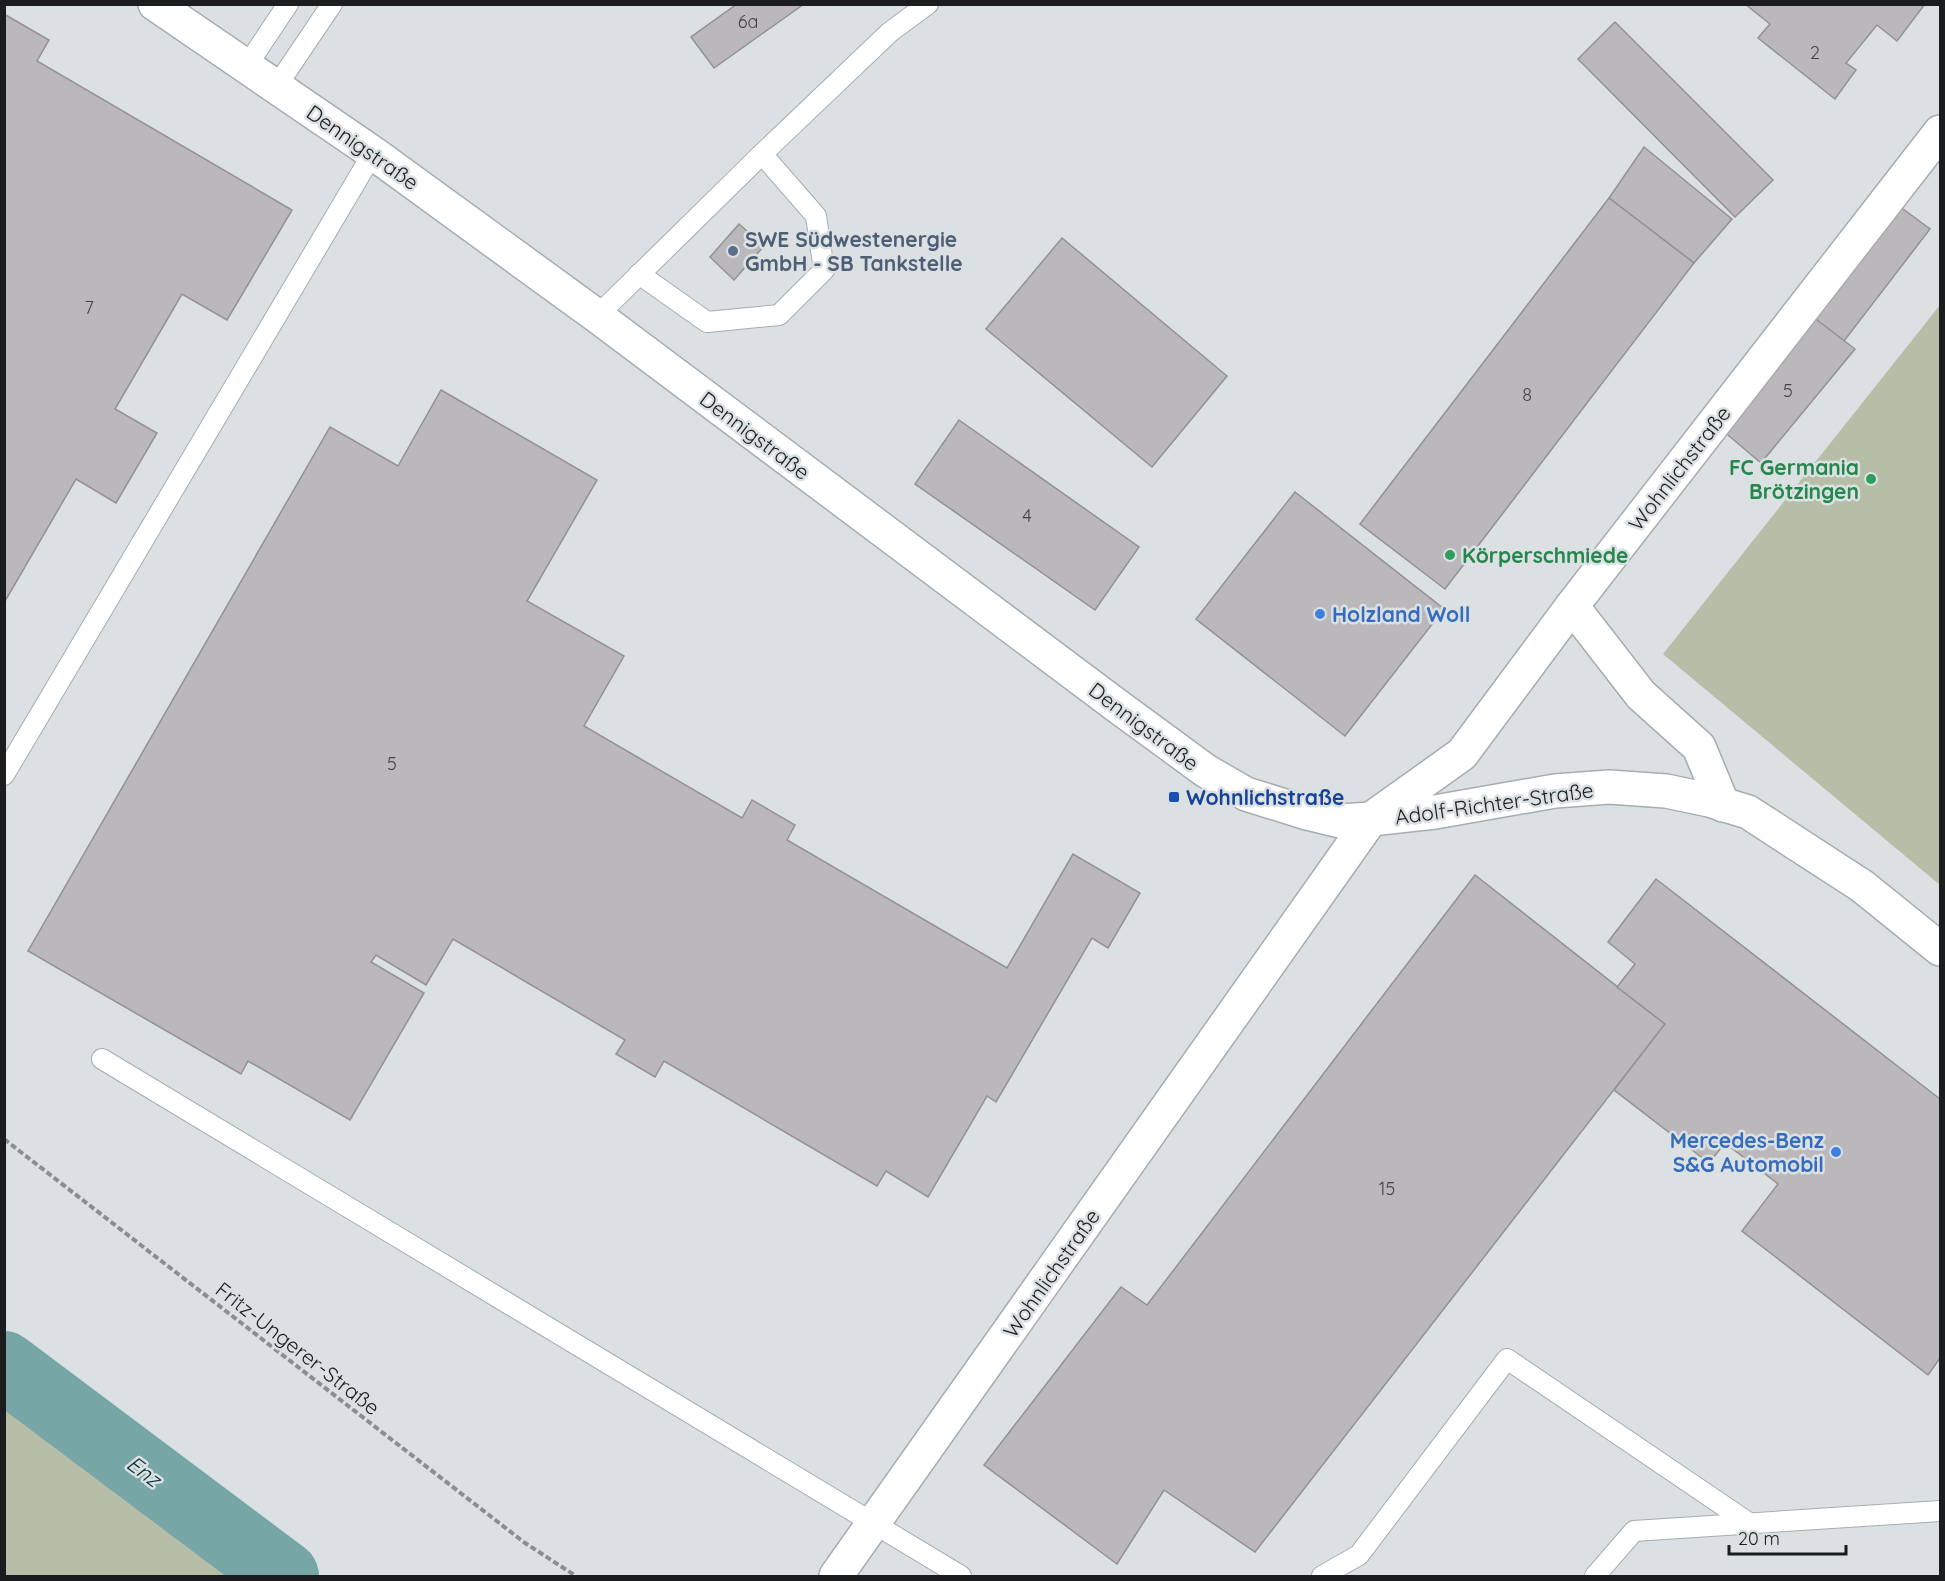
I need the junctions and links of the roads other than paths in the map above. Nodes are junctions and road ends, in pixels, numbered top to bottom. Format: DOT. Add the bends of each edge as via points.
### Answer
graph roads {
  1 [pos="155,4"];
  2 [pos="288,4"];
  3 [pos="332,4"];
  4 [pos="928,4"];
  5 [pos="246,67"];
  6 [pos="276,87"];
  7 [pos="1941,132"];
  8 [pos="373,153"];
  9 [pos="762,154"];
  10 [pos="639,274"];
  11 [pos="597,316"];
  12 [pos="1572,606"];
  13 [pos="4,775"];
  14 [pos="1723,805"];
  15 [pos="1371,819"];
  16 [pos="1941,949"];
  17 [pos="102,1059"];
  18 [pos="1941,1511"];
  19 [pos="874,1523"];
  20 [pos="1749,1523"];
  21 [pos="836,1576"];
  22 [pos="961,1576"];
  23 [pos="1322,1576"];
  24 [pos="1595,1576"];
  1 -- 5 [label="street, Dennigstraße"];
  2 -- 5 [label="lane"];
  3 -- 6 [label="lane"];
  4 -- 9 [label="lane" via="890,32"];
  5 -- 6 [label="street, Dennigstraße"];
  6 -- 8 [label="street, Dennigstraße"];
  7 -- 12 [label="street, Wohnlichstraße"];
  8 -- 11 [label="street, Dennigstraße"];
  8 -- 13 [label="lane"];
  9 -- 10 [label="lane"];
  9 -- 10 [label="lane" via="816,216 824,270 779,315 707,322"];
  10 -- 11 [label="lane"];
  11 -- 15 [label="street, Dennigstraße" via="1206,771 1246,794 1306,813 1340,821"];
  12 -- 14 [label="street" via="1641,695 1699,747"];
  12 -- 15 [label="street, Wohnlichstraße" via="1462,754"];
  14 -- 15 [label="street, Adolf-Richter-Straße" via="1666,791 1609,787 1555,791"];
  14 -- 16 [label="street, Adolf-Richter-Straße" via="1748,812 1862,886"];
  15 -- 19 [label="street, Wohnlichstraße"];
  17 -- 19 [label="lane"];
  18 -- 20 [label="lane"];
  19 -- 21 [label="street, Wohnlichstraße"];
  19 -- 22 [label="lane"];
  20 -- 23 [label="lane" via="1507,1359 1359,1556"];
  20 -- 24 [label="lane" via="1634,1531"];
}
